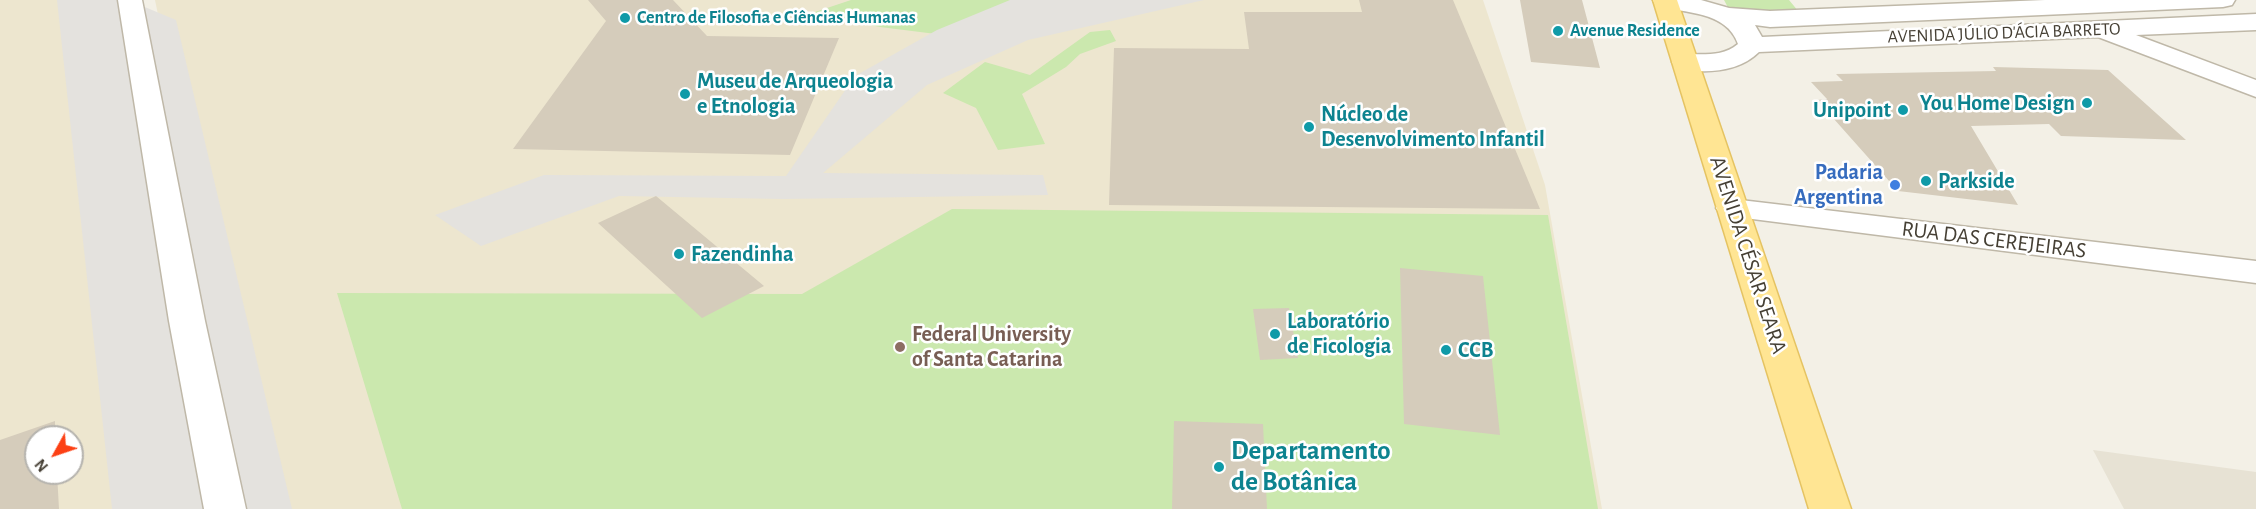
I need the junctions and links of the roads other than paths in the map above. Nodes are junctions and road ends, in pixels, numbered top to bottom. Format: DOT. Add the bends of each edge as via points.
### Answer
graph roads {
  1 [pos="130,0"];
  2 [pos="2223,0"];
  3 [pos="1665,1"];
  4 [pos="2068,7"];
  5 [pos="1725,15"];
  6 [pos="2256,22"];
  7 [pos="2099,30"];
  8 [pos="1752,45"];
  9 [pos="1685,62"];
  10 [pos="2256,89"];
  11 [pos="1732,208"];
  12 [pos="2256,272"];
  13 [pos="225,509"];
  14 [pos="1830,509"];
  1 -- 13 [label="street"];
  2 -- 4 [label="street, AVENIDA JÚLIO D'ÁCIA BARRETO"];
  3 -- 5 [label="street" via="1697,5"];
  3 -- 9 [label="main road, AVENIDA CÉSAR SEARA"];
  4 -- 5 [label="street, AVENIDA JÚLIO D'ÁCIA BARRETO" via="1770,19"];
  4 -- 7 [label="street"];
  5 -- 8 [label="street" via="1746,30"];
  6 -- 7 [label="street, AVENIDA JÚLIO D'ÁCIA BARRETO"];
  7 -- 8 [label="street, AVENIDA JÚLIO D'ÁCIA BARRETO"];
  7 -- 10 [label="street"];
  8 -- 9 [label="street" via="1741,57 1717,63"];
  9 -- 11 [label="main road, AVENIDA CÉSAR SEARA"];
  11 -- 12 [label="street, RUA DAS CEREJEIRAS"];
  11 -- 14 [label="main road, AVENIDA CÉSAR SEARA"];
}
